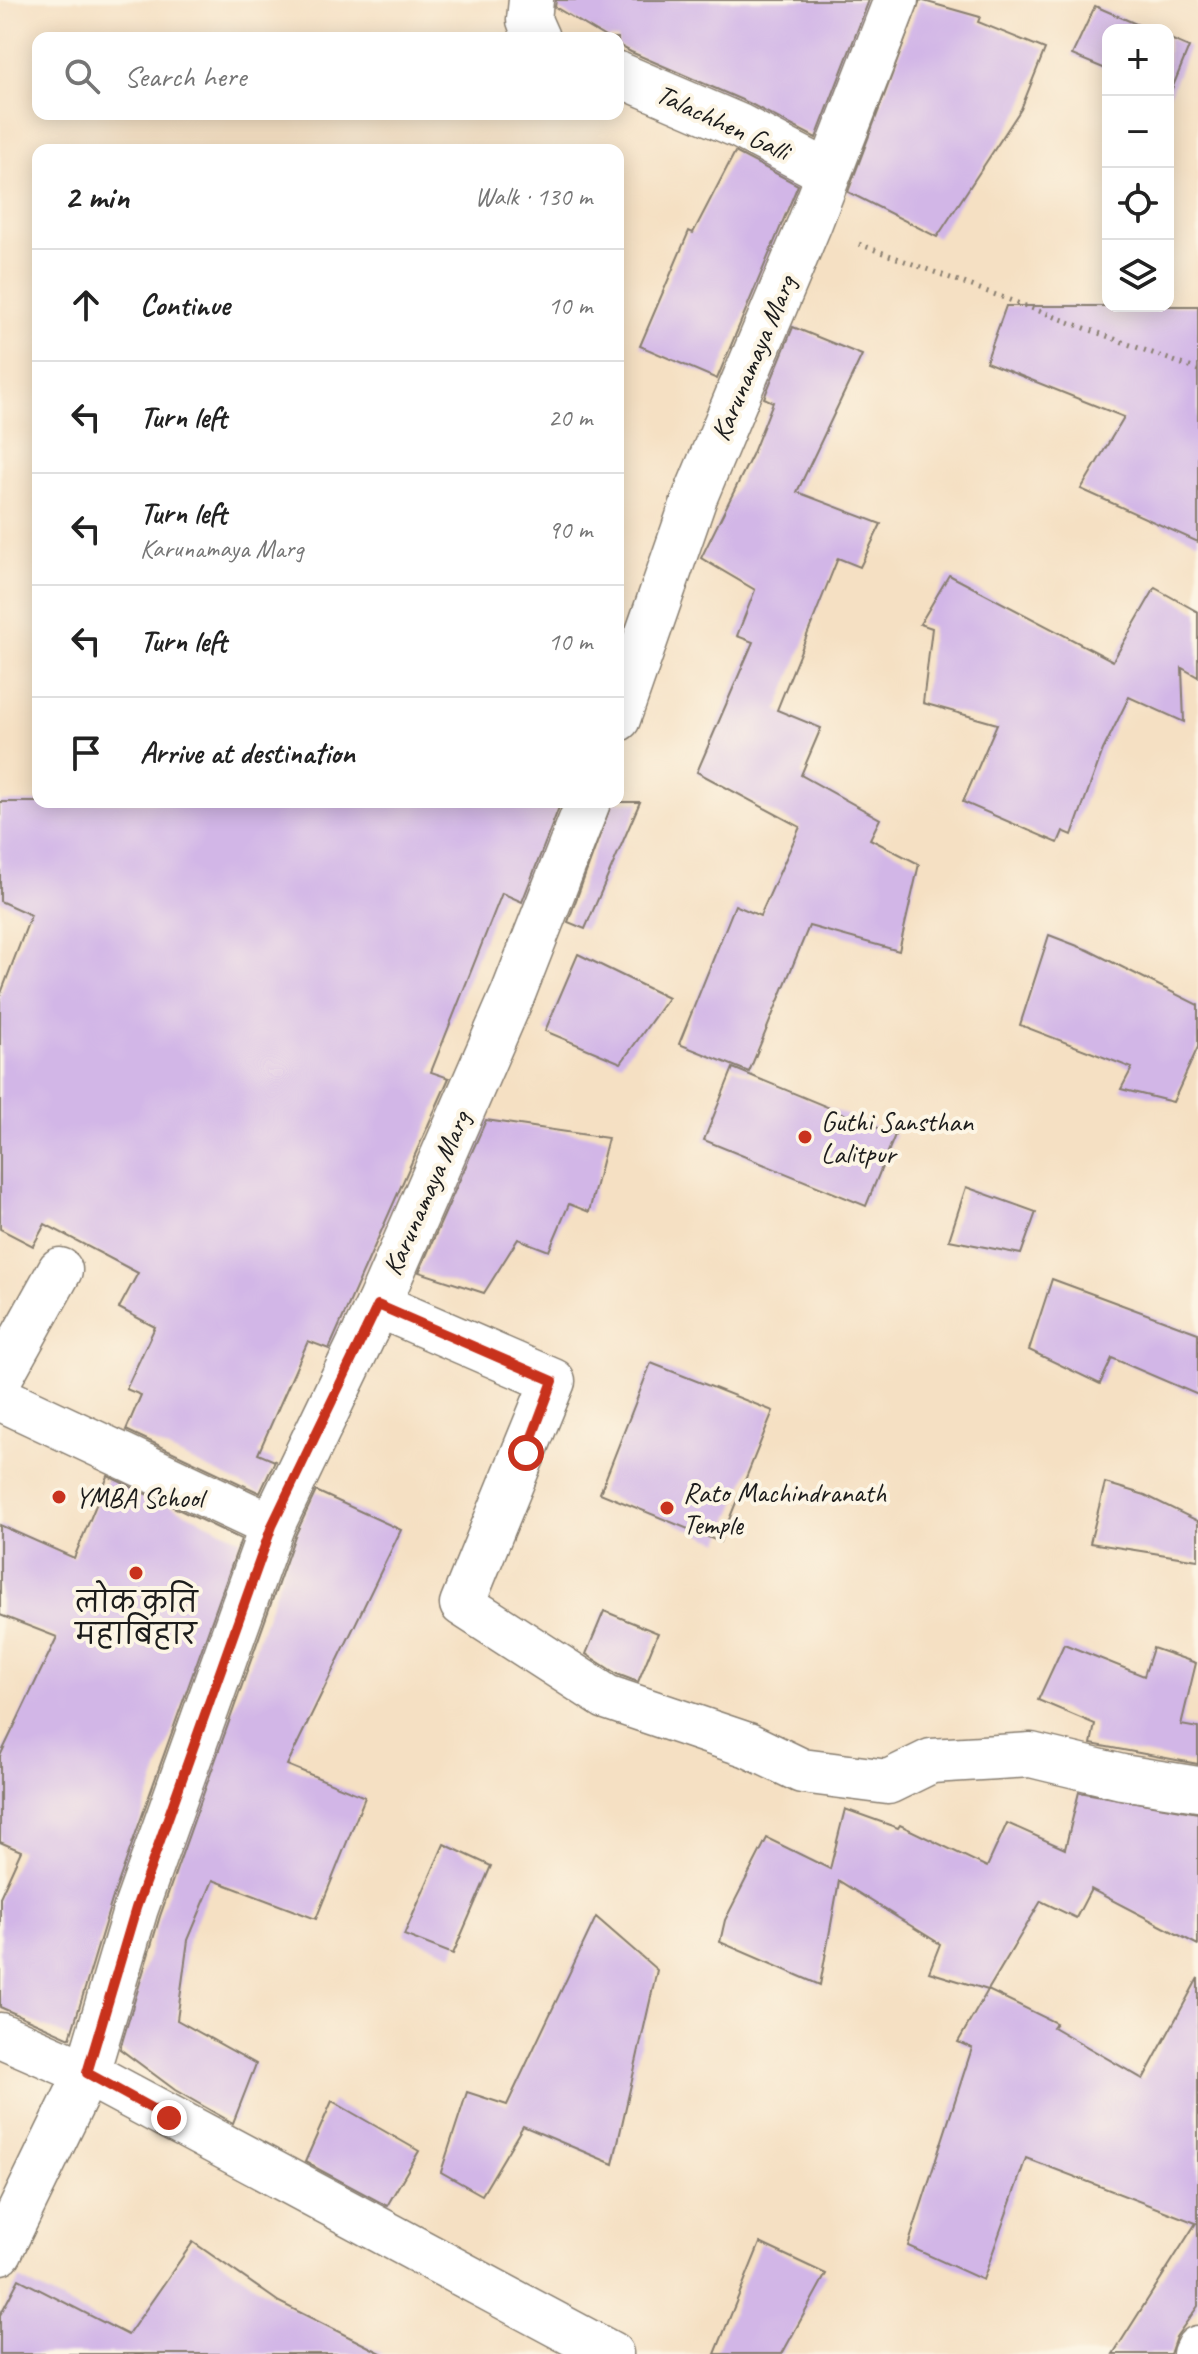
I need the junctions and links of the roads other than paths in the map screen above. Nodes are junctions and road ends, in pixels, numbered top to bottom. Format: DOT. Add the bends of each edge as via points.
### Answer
graph roads {
  1 [pos="531,0"];
  2 [pos="896,0"];
  3 [pos="534,32"];
  4 [pos="624,77"];
  5 [pos="827,172"];
  6 [pos="624,702"];
  7 [pos="586,808"];
  8 [pos="60,1270"];
  9 [pos="378,1305"];
  10 [pos="0,1378"];
  11 [pos="0,1392"];
  12 [pos="272,1526"];
  13 [pos="1198,1789"];
  14 [pos="0,2035"];
  15 [pos="87,2073"];
  16 [pos="0,2252"];
  17 [pos="1198,2348"];
  18 [pos="611,2354"];
  19 [pos="1195,2354"];
  1 -- 3 [label="street" via="529,20"];
  2 -- 5 [label="street, Karunamaya Marg"];
  4 -- 5 [label="street, Talachhen Galli" via="739,126"];
  5 -- 6 [label="street, Karunamaya Marg" via="695,497"];
  7 -- 9 [label="street, Karunamaya Marg" via="513,994"];
  8 -- 10 [label="street"];
  9 -- 12 [label="street, Karunamaya Marg"];
  9 -- 13 [label="street" via="553,1381 462,1604 606,1697 748,1745 802,1771 888,1782 931,1761 1031,1755"];
  11 -- 12 [label="street" via="6,1401"];
  12 -- 15 [label="street, Karunamaya Marg" via="136,1908"];
  14 -- 15 [label="street"];
  15 -- 16 [label="street, Karunamaya Marg"];
  15 -- 18 [label="street"];
  17 -- 19 [label="street"];
}
